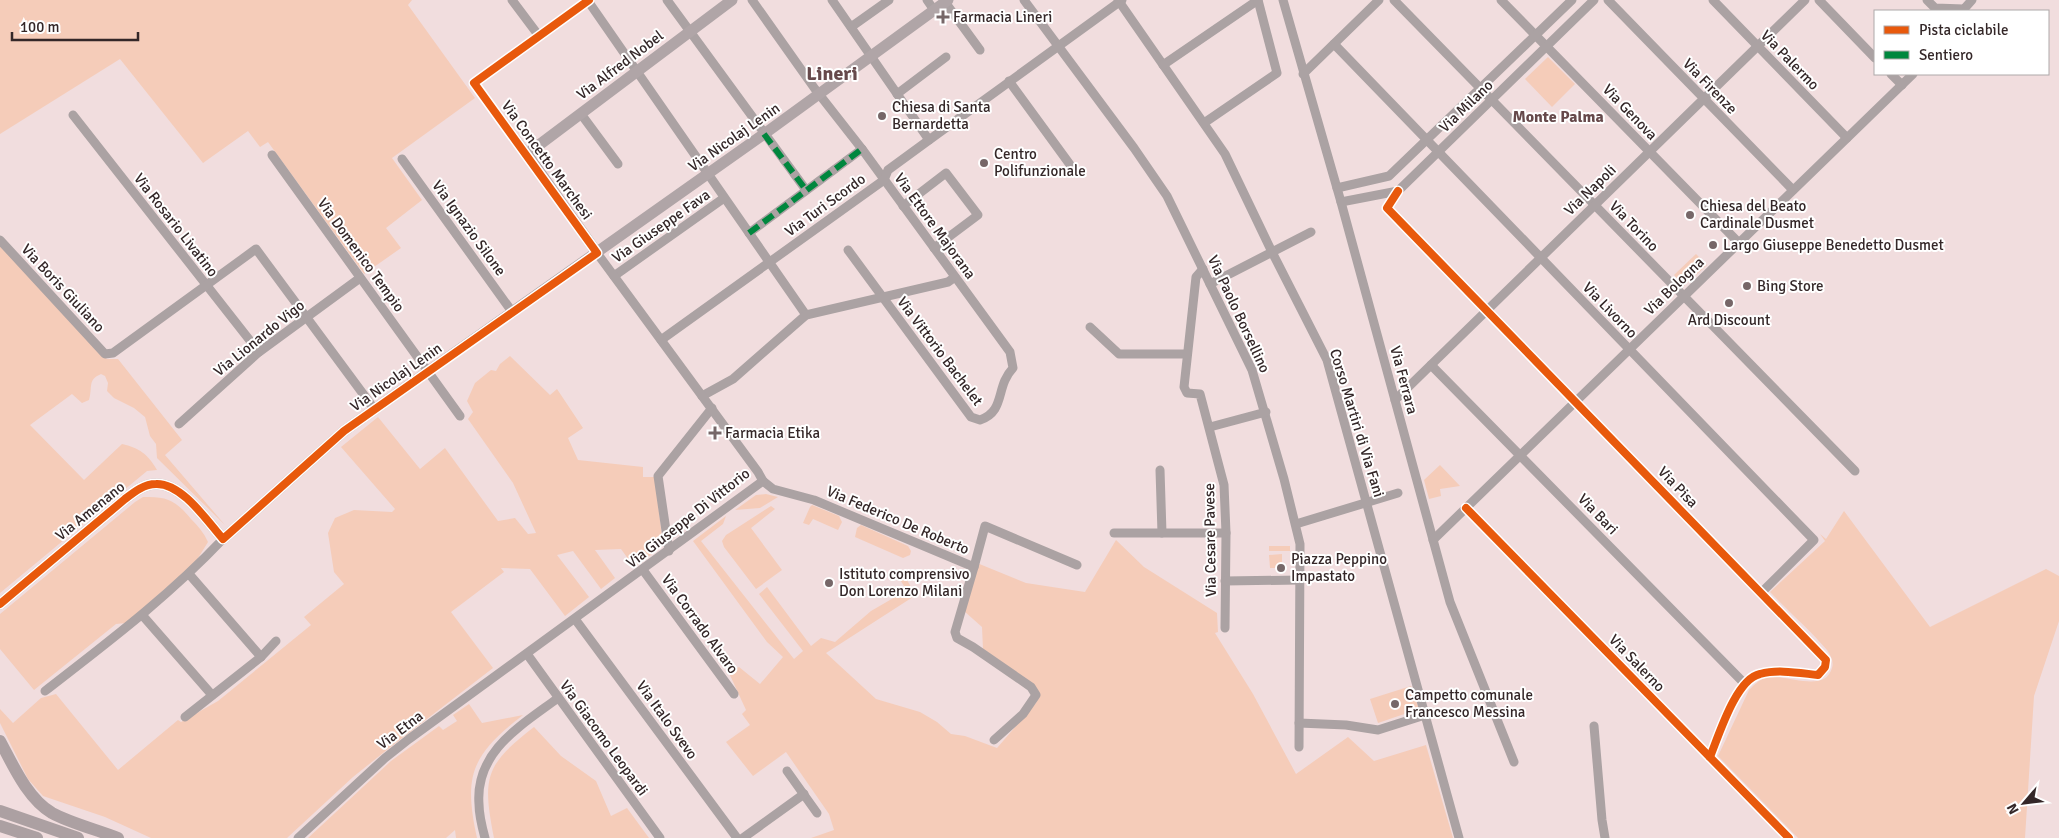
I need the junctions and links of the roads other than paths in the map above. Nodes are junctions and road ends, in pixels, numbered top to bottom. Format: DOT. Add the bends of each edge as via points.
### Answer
graph roads {
  1 [pos="512,0"];
  2 [pos="589,0"];
  3 [pos="667,0"];
  4 [pos="732,0"];
  5 [pos="752,0"];
  6 [pos="832,0"];
  7 [pos="889,0"];
  8 [pos="927,0"];
  9 [pos="1024,0"];
  10 [pos="1258,0"];
  11 [pos="1283,0"];
  12 [pos="1379,0"];
  13 [pos="1394,0"];
  14 [pos="1501,0"];
  15 [pos="1572,0"];
  16 [pos="1594,0"];
  17 [pos="1608,0"];
  18 [pos="1712,0"];
  19 [pos="1805,0"];
  20 [pos="1820,0"];
  21 [pos="1927,0"];
  22 [pos="1972,0"];
  23 [pos="946,1"];
  24 [pos="1120,1"];
  25 [pos="934,10"];
  26 [pos="851,27"];
  27 [pos="690,32"];
  28 [pos="1536,35"];
  29 [pos="538,36"];
  30 [pos="1334,44"];
  31 [pos="1058,46"];
  32 [pos="1547,46"];
  33 [pos="1758,46"];
  34 [pos="980,50"];
  35 [pos="871,56"];
  36 [pos="946,57"];
  37 [pos="1874,57"];
  38 [pos="1163,65"];
  39 [pos="637,72"];
  40 [pos="1303,74"];
  41 [pos="1892,75"];
  42 [pos="1912,75"];
  43 [pos="1010,81"];
  44 [pos="1902,85"];
  45 [pos="1480,88"];
  46 [pos="819,94"];
  47 [pos="897,94"];
  48 [pos="1704,99"];
  49 [pos="1492,101"];
  50 [pos="581,114"];
  51 [pos="72,116"];
  52 [pos="1204,124"];
  53 [pos="764,134"];
  54 [pos="1847,138"];
  55 [pos="929,140"];
  56 [pos="1426,140"];
  57 [pos="862,149"];
  58 [pos="1438,152"];
  59 [pos="1650,152"];
  60 [pos="527,154"];
  61 [pos="272,155"];
  62 [pos="402,159"];
  63 [pos="618,164"];
  64 [pos="1071,166"];
  65 [pos="708,174"];
  66 [pos="884,180"];
  67 [pos="1338,188"];
  68 [pos="806,190"];
  69 [pos="1793,190"];
  70 [pos="1398,191"];
  71 [pos="724,198"];
  72 [pos="1341,202"];
  73 [pos="1595,205"];
  74 [pos="903,206"];
  75 [pos="1387,208"];
  76 [pos="749,232"];
  77 [pos="1311,232"];
  78 [pos="0,240"];
  79 [pos="1739,243"];
  80 [pos="934,248"];
  81 [pos="848,250"];
  82 [pos="1272,252"];
  83 [pos="597,253"];
  84 [pos="1541,258"];
  85 [pos="770,263"];
  86 [pos="1203,269"];
  87 [pos="614,276"];
  88 [pos="360,278"];
  89 [pos="955,278"];
  90 [pos="206,284"];
  91 [pos="1210,284"];
  92 [pos="1684,296"];
  93 [pos="883,298"];
  94 [pos="1486,311"];
  95 [pos="513,312"];
  96 [pos="806,315"];
  97 [pos="307,316"];
  98 [pos="1090,327"];
  99 [pos="661,340"];
  100 [pos="1629,349"];
  101 [pos="259,352"];
  102 [pos="1187,354"];
  103 [pos="1432,365"];
  104 [pos="428,371"];
  105 [pos="1005,376"];
  106 [pos="702,396"];
  107 [pos="1395,400"];
  108 [pos="1575,402"];
  109 [pos="712,408"];
  110 [pos="375,410"];
  111 [pos="1266,412"];
  112 [pos="460,416"];
  113 [pos="179,424"];
  114 [pos="1210,427"];
  115 [pos="1520,455"];
  116 [pos="1160,470"];
  117 [pos="1855,471"];
  118 [pos="763,481"];
  119 [pos="1398,493"];
  120 [pos="1367,502"];
  121 [pos="1466,508"];
  122 [pos="1296,524"];
  123 [pos="1114,533"];
  124 [pos="1226,533"];
  125 [pos="1162,534"];
  126 [pos="223,539"];
  127 [pos="1433,540"];
  128 [pos="669,551"];
  129 [pos="1077,566"];
  130 [pos="974,567"];
  131 [pos="643,570"];
  132 [pos="189,574"];
  133 [pos="1300,580"];
  134 [pos="1225,581"];
  135 [pos="1761,592"];
  136 [pos="0,604"];
  137 [pos="143,616"];
  138 [pos="575,619"];
  139 [pos="1225,628"];
  140 [pos="276,641"];
  141 [pos="527,654"];
  142 [pos="261,657"];
  143 [pos="1744,683"];
  144 [pos="45,691"];
  145 [pos="734,694"];
  146 [pos="212,695"];
  147 [pos="558,698"];
  148 [pos="1425,715"];
  149 [pos="185,717"];
  150 [pos="1299,723"];
  151 [pos="1594,726"];
  152 [pos="994,740"];
  153 [pos="0,741"];
  154 [pos="1299,747"];
  155 [pos="1710,757"];
  156 [pos="1514,762"];
  157 [pos="787,772"];
  158 [pos="804,794"];
  159 [pos="0,812"];
  160 [pos="817,813"];
  161 [pos="0,826"];
  162 [pos="37,838"];
  163 [pos="78,838"];
  164 [pos="118,838"];
  165 [pos="298,838"];
  166 [pos="485,838"];
  167 [pos="660,838"];
  168 [pos="737,838"];
  169 [pos="743,838"];
  170 [pos="1460,838"];
  171 [pos="1605,838"];
  172 [pos="1789,838"];
  1 -- 29 [label="street"];
  2 -- 29 [label="street"];
  2 -- 39 [label="street"];
  3 -- 27 [label="street"];
  4 -- 27 [label="main road, Via Alfred Nobel"];
  5 -- 46 [label="street, Via Ettore Majorana"];
  6 -- 26 [label="street"];
  7 -- 26 [label="street"];
  8 -- 25 [label="street"];
  9 -- 31 [label="street, Via Paolo Borsellino"];
  10 -- 38 [label="street"];
  10 -- 52 [label="street" via="1277,73"];
  11 -- 40 [label="street, Via Ferrara"];
  12 -- 30 [label="street"];
  13 -- 45 [label="street, Via Torino"];
  14 -- 28 [label="street, Via Genova"];
  15 -- 28 [label="street, Via Milano"];
  16 -- 32 [label="street, Via Milano"];
  17 -- 48 [label="street, Via Firenze"];
  18 -- 33 [label="street, Via Palermo"];
  19 -- 33 [label="street, Via Napoli"];
  20 -- 37 [label="street"];
  21 -- 22 [label="street" via="1935,8 1964,8"];
  23 -- 25 [label="main road, Via Nicolaj Lenin"];
  23 -- 34 [label="street"];
  24 -- 31 [label="street, Via Turi Scordo"];
  24 -- 38 [label="street, Corso Martiri di Via Fani"];
  25 -- 35 [label="main road, Via Nicolaj Lenin"];
  26 -- 35 [label="street"];
  27 -- 39 [label="main road, Via Alfred Nobel"];
  27 -- 53 [label="street"];
  28 -- 32 [label="street, Via Genova"];
  28 -- 45 [label="street, Via Milano"];
  29 -- 60 [label="street, Via Concetto Marchesi" via="474,83"];
  30 -- 40 [label="street"];
  30 -- 56 [label="street, Via Livorno"];
  31 -- 43 [label="street, Via Turi Scordo"];
  31 -- 86 [label="street, Via Paolo Borsellino" via="1167,196"];
  32 -- 49 [label="street, Via Milano"];
  32 -- 59 [label="street, Via Genova"];
  33 -- 48 [label="street, Via Napoli"];
  33 -- 54 [label="street, Via Palermo"];
  35 -- 46 [label="main road, Via Nicolaj Lenin"];
  35 -- 47 [label="street"];
  36 -- 47 [label="street"];
  38 -- 52 [label="street, Corso Martiri di Via Fani"];
  39 -- 50 [label="main road, Via Alfred Nobel"];
  39 -- 65 [label="street"];
  40 -- 67 [label="street, Via Ferrara"];
  41 -- 44 [label="street"];
  42 -- 44 [label="street, Via Bologna"];
  43 -- 55 [label="street, Via Turi Scordo"];
  43 -- 64 [label="street"];
  44 -- 54 [label="street, Via Bologna"];
  45 -- 49 [label="street, Via Torino"];
  45 -- 56 [label="street, Via Milano"];
  46 -- 53 [label="main road, Via Nicolaj Lenin"];
  46 -- 57 [label="street, Via Ettore Majorana"];
  47 -- 55 [label="street"];
  48 -- 59 [label="street, Via Napoli"];
  48 -- 69 [label="street, Via Firenze"];
  49 -- 58 [label="street, Via Milano"];
  49 -- 73 [label="street, Via Torino"];
  50 -- 60 [label="main road, Via Alfred Nobel"];
  50 -- 63 [label="street"];
  51 -- 90 [label="street, Via Rosario Livatino"];
  52 -- 82 [label="street, Corso Martiri di Via Fani" via="1225,154"];
  53 -- 65 [label="main road, Via Nicolaj Lenin"];
  53 -- 68 [label="street"];
  54 -- 69 [label="street, Via Bologna"];
  55 -- 66 [label="street, Via Turi Scordo" via="888,170"];
  56 -- 58 [label="street, Via Livorno"];
  56 -- 67 [label="street, Via Milano" via="1389,176"];
  57 -- 66 [label="street, Via Ettore Majorana"];
  57 -- 68 [label="street"];
  58 -- 70 [label="street, Via Milano"];
  58 -- 84 [label="street, Via Livorno"];
  59 -- 73 [label="street, Via Napoli"];
  59 -- 79 [label="street, Via Genova"];
  60 -- 83 [label="main road, Via Concetto Marchesi"];
  61 -- 88 [label="street, Via Domenico Tempio"];
  62 -- 95 [label="street, Via Ignazio Silone"];
  65 -- 71 [label="street"];
  65 -- 83 [label="main road, Via Nicolaj Lenin"];
  66 -- 74 [label="street, Via Ettore Majorana"];
  66 -- 85 [label="street, Via Turi Scordo"];
  67 -- 72 [label="street, Via Ferrara"];
  68 -- 76 [label="street"];
  69 -- 79 [label="street, Via Bologna"];
  70 -- 72 [label="street"];
  70 -- 75 [label="street, Via Milano"];
  71 -- 76 [label="street"];
  71 -- 87 [label="street, Via Giuseppe Fava"];
  72 -- 107 [label="street, Via Ferrara"];
  73 -- 84 [label="street, Via Napoli"];
  73 -- 92 [label="street, Via Torino"];
  74 -- 80 [label="street, Via Ettore Majorana"];
  74 -- 80 [label="street" via="946,173 978,215"];
  75 -- 94 [label="street, Via Pisa"];
  76 -- 85 [label="street"];
  77 -- 82 [label="street"];
  78 -- 90 [label="street, Via Boris Giuliano" via="105,354 113,353"];
  79 -- 92 [label="street, Via Bologna"];
  80 -- 89 [label="street, Via Ettore Majorana"];
  81 -- 93 [label="street, Via Vittorio Bachelet"];
  82 -- 91 [label="street"];
  82 -- 120 [label="street, Corso Martiri di Via Fani" via="1327,360"];
  83 -- 87 [label="street, Via Giuseppe Di Vittorio"];
  83 -- 95 [label="main road, Via Nicolaj Lenin"];
  84 -- 94 [label="street, Via Napoli"];
  84 -- 100 [label="street, Via Livorno"];
  85 -- 96 [label="street"];
  85 -- 99 [label="street, Via Turi Scordo"];
  86 -- 91 [label="street, Via Paolo Borsellino"];
  86 -- 102 [label="street" via="1196,277"];
  87 -- 99 [label="street, Via Giuseppe Di Vittorio"];
  88 -- 97 [label="street, Via Lionardo Vigo"];
  88 -- 104 [label="street, Via Domenico Tempio"];
  89 -- 93 [label="street"];
  89 -- 105 [label="street, Via Ettore Majorana" via="1010,352 1013,368"];
  90 -- 97 [label="street" via="256,249"];
  90 -- 101 [label="street, Via Rosario Livatino"];
  91 -- 111 [label="street, Via Paolo Borsellino" via="1252,370"];
  92 -- 100 [label="street, Via Bologna"];
  92 -- 117 [label="street, Via Torino"];
  93 -- 96 [label="street"];
  93 -- 105 [label="street, Via Vittorio Bachelet" via="971,417 980,420 996,411"];
  94 -- 103 [label="street, Via Napoli"];
  94 -- 108 [label="street, Via Pisa"];
  95 -- 104 [label="main road, Via Nicolaj Lenin"];
  96 -- 106 [label="street" via="733,379"];
  97 -- 101 [label="street, Via Lionardo Vigo"];
  97 -- 110 [label="street"];
  98 -- 102 [label="street" via="1119,354"];
  99 -- 106 [label="street, Via Giuseppe Di Vittorio"];
  100 -- 108 [label="street, Via Bologna"];
  100 -- 135 [label="street, Via Livorno" via="1814,540"];
  101 -- 113 [label="street, Via Lionardo Vigo"];
  102 -- 114 [label="street, Via Cesare Pavese" via="1184,387 1187,393 1200,394"];
  103 -- 107 [label="street, Via Napoli"];
  103 -- 115 [label="street, Via Bari"];
  104 -- 110 [label="main road, Via Nicolaj Lenin"];
  104 -- 112 [label="street, Via Domenico Tempio"];
  106 -- 109 [label="street, Via Giuseppe Di Vittorio"];
  107 -- 127 [label="street, Via Ferrara"];
  108 -- 115 [label="street, Via Bologna"];
  108 -- 135 [label="street, Via Pisa"];
  109 -- 118 [label="street, Via Giuseppe Di Vittorio"];
  109 -- 128 [label="street" via="658,476"];
  110 -- 126 [label="main road, Via Nicolaj Lenin" via="344,431"];
  111 -- 114 [label="street"];
  111 -- 122 [label="street, Via Paolo Borsellino"];
  114 -- 124 [label="street, Via Cesare Pavese" via="1224,485"];
  115 -- 121 [label="street, Via Bologna"];
  115 -- 143 [label="street, Via Bari"];
  116 -- 125 [label="street"];
  118 -- 128 [label="street, Via Giuseppe Di Vittorio"];
  118 -- 130 [label="street, Via Federico De Roberto" via="773,489 814,500"];
  119 -- 120 [label="street"];
  120 -- 122 [label="street"];
  120 -- 148 [label="street, Corso Martiri di Via Fani"];
  121 -- 127 [label="street, Via Bologna"];
  121 -- 155 [label="street, Via Salerno"];
  122 -- 133 [label="street, Via Paolo Borsellino" via="1300,544"];
  123 -- 125 [label="street"];
  124 -- 125 [label="street"];
  124 -- 134 [label="street, Via Cesare Pavese"];
  126 -- 132 [label="street, Via Nicolaj Lenin"];
  126 -- 136 [label="main road, Via Amenano" via="182,493 164,484 147,486 125,499"];
  127 -- 156 [label="street, Via Ferrara" via="1450,602"];
  128 -- 131 [label="street, Via Giuseppe Di Vittorio"];
  129 -- 130 [label="street" via="984,526"];
  130 -- 152 [label="street, Via Federico De Roberto" via="957,638 1031,687 1036,695 1023,714"];
  131 -- 138 [label="street, Via Giuseppe Di Vittorio"];
  131 -- 145 [label="street, Via Corrado Alvaro"];
  132 -- 137 [label="street, Via Nicolaj Lenin"];
  132 -- 142 [label="street"];
  133 -- 134 [label="street"];
  133 -- 150 [label="street, Via Paolo Borsellino"];
  134 -- 139 [label="street, Via Cesare Pavese"];
  135 -- 143 [label="street, Via Pisa" via="1826,660 1826,667 1818,675 1758,674"];
  137 -- 144 [label="street, Via Nicolaj Lenin"];
  137 -- 146 [label="street"];
  138 -- 141 [label="street, Via Giuseppe Di Vittorio"];
  138 -- 168 [label="street, Via Italo Svevo"];
  140 -- 142 [label="street"];
  141 -- 147 [label="street, Via Giacomo Leopardi"];
  141 -- 165 [label="street, Via Etna" via="385,758"];
  142 -- 146 [label="street"];
  143 -- 155 [label="street"];
  146 -- 149 [label="street"];
  147 -- 166 [label="street" via="505,738 486,762 479,790"];
  147 -- 167 [label="street, Via Giacomo Leopardi"];
  148 -- 150 [label="street" via="1378,730"];
  148 -- 170 [label="street, Corso Martiri di Via Fani"];
  150 -- 154 [label="street, Via Paolo Borsellino"];
  151 -- 171 [label="street"];
  153 -- 164 [label="highway" via="35,798 52,812"];
  155 -- 172 [label="street, Via Salerno"];
  157 -- 158 [label="street"];
  158 -- 160 [label="street"];
  158 -- 169 [label="street"];
  159 -- 163 [label="highway"];
  161 -- 162 [label="highway"];
}
